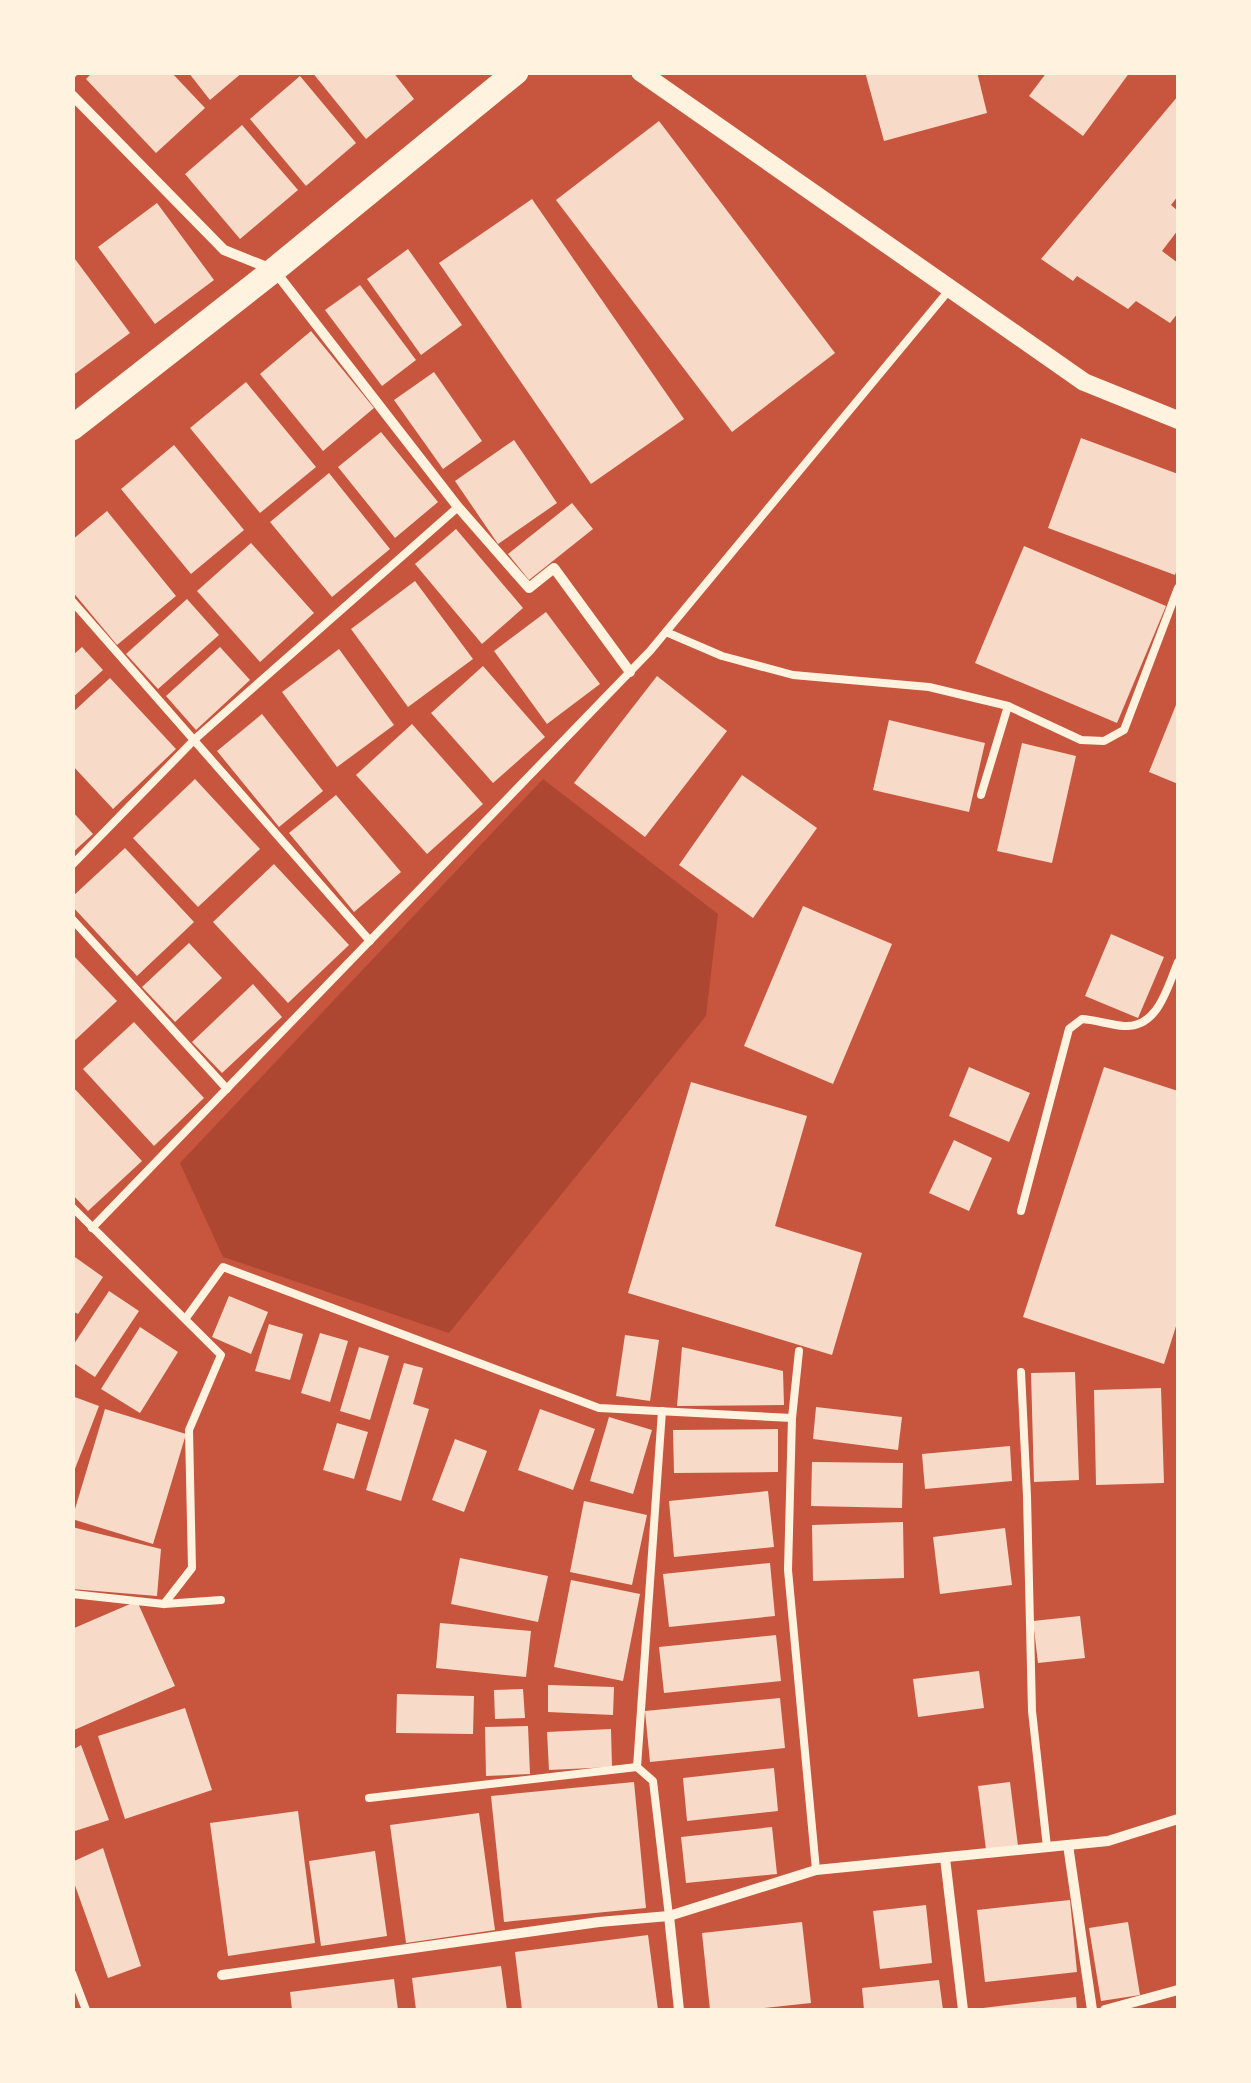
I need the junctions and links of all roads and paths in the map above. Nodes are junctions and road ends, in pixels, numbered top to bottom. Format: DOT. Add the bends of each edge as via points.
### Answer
graph roads {
  1 [pos="516,72"];
  2 [pos="640,72"];
  3 [pos="72,95"];
  4 [pos="274,270"];
  5 [pos="950,289"];
  6 [pos="1178,420"];
  7 [pos="72,428"];
  8 [pos="458,507"];
  9 [pos="1178,588"];
  10 [pos="72,601"];
  11 [pos="666,632"];
  12 [pos="630,672"];
  13 [pos="1008,706"];
  14 [pos="195,739"];
  15 [pos="981,796"];
  16 [pos="72,865"];
  17 [pos="72,919"];
  18 [pos="370,942"];
  19 [pos="1178,962"];
  20 [pos="226,1089"];
  21 [pos="72,1207"];
  22 [pos="1021,1211"];
  23 [pos="92,1228"];
  24 [pos="186,1318"];
  25 [pos="799,1351"];
  26 [pos="1021,1372"];
  27 [pos="662,1412"];
  28 [pos="792,1418"];
  29 [pos="72,1594"];
  30 [pos="221,1600"];
  31 [pos="164,1604"];
  32 [pos="637,1767"];
  33 [pos="370,1798"];
  34 [pos="1178,1820"];
  35 [pos="1068,1845"];
  36 [pos="1047,1847"];
  37 [pos="945,1858"];
  38 [pos="816,1870"];
  39 [pos="669,1916"];
  40 [pos="72,1974"];
  41 [pos="222,1975"];
  42 [pos="1178,1990"];
  43 [pos="86,2010"];
  44 [pos="679,2010"];
  45 [pos="963,2010"];
  46 [pos="1092,2010"];
  47 [pos="1105,2010"];
  1 -- 4 [label="main road"];
  2 -- 5 [label="street"];
  3 -- 4 [label="street" via="224,250"];
  4 -- 7 [label="main road"];
  4 -- 8 [label="street"];
  5 -- 6 [label="street" via="1084,382"];
  5 -- 11 [label="lane"];
  8 -- 12 [label="street" via="529,588 554,568"];
  8 -- 14 [label="lane"];
  9 -- 13 [label="lane" via="1124,730 1104,741 1082,740"];
  10 -- 14 [label="lane"];
  11 -- 12 [label="lane"];
  11 -- 13 [label="lane" via="793,676 928,688"];
  12 -- 18 [label="lane"];
  13 -- 15 [label="lane"];
  14 -- 16 [label="lane"];
  14 -- 18 [label="lane"];
  17 -- 20 [label="lane"];
  18 -- 20 [label="lane"];
  19 -- 22 [label="lane" via="1158,1009 1144,1023 1082,1019 1069,1029"];
  20 -- 23 [label="lane"];
  21 -- 23 [label="lane"];
  23 -- 24 [label="lane"];
  24 -- 27 [label="lane" via="223,1266 599,1408"];
  24 -- 31 [label="lane" via="220,1355 190,1430 192,1568"];
  25 -- 28 [label="lane"];
  26 -- 36 [label="lane" via="1032,1711"];
  27 -- 28 [label="lane"];
  27 -- 32 [label="lane"];
  28 -- 38 [label="lane" via="788,1570"];
  29 -- 31 [label="lane"];
  30 -- 31 [label="lane"];
  32 -- 33 [label="lane"];
  32 -- 39 [label="lane" via="653,1781"];
  34 -- 35 [label="street"];
  35 -- 36 [label="street"];
  35 -- 46 [label="street"];
  36 -- 37 [label="street"];
  37 -- 38 [label="street"];
  37 -- 45 [label="street"];
  38 -- 39 [label="street"];
  39 -- 41 [label="street"];
  39 -- 44 [label="street"];
  40 -- 43 [label="lane"];
  42 -- 47 [label="street"];
}
